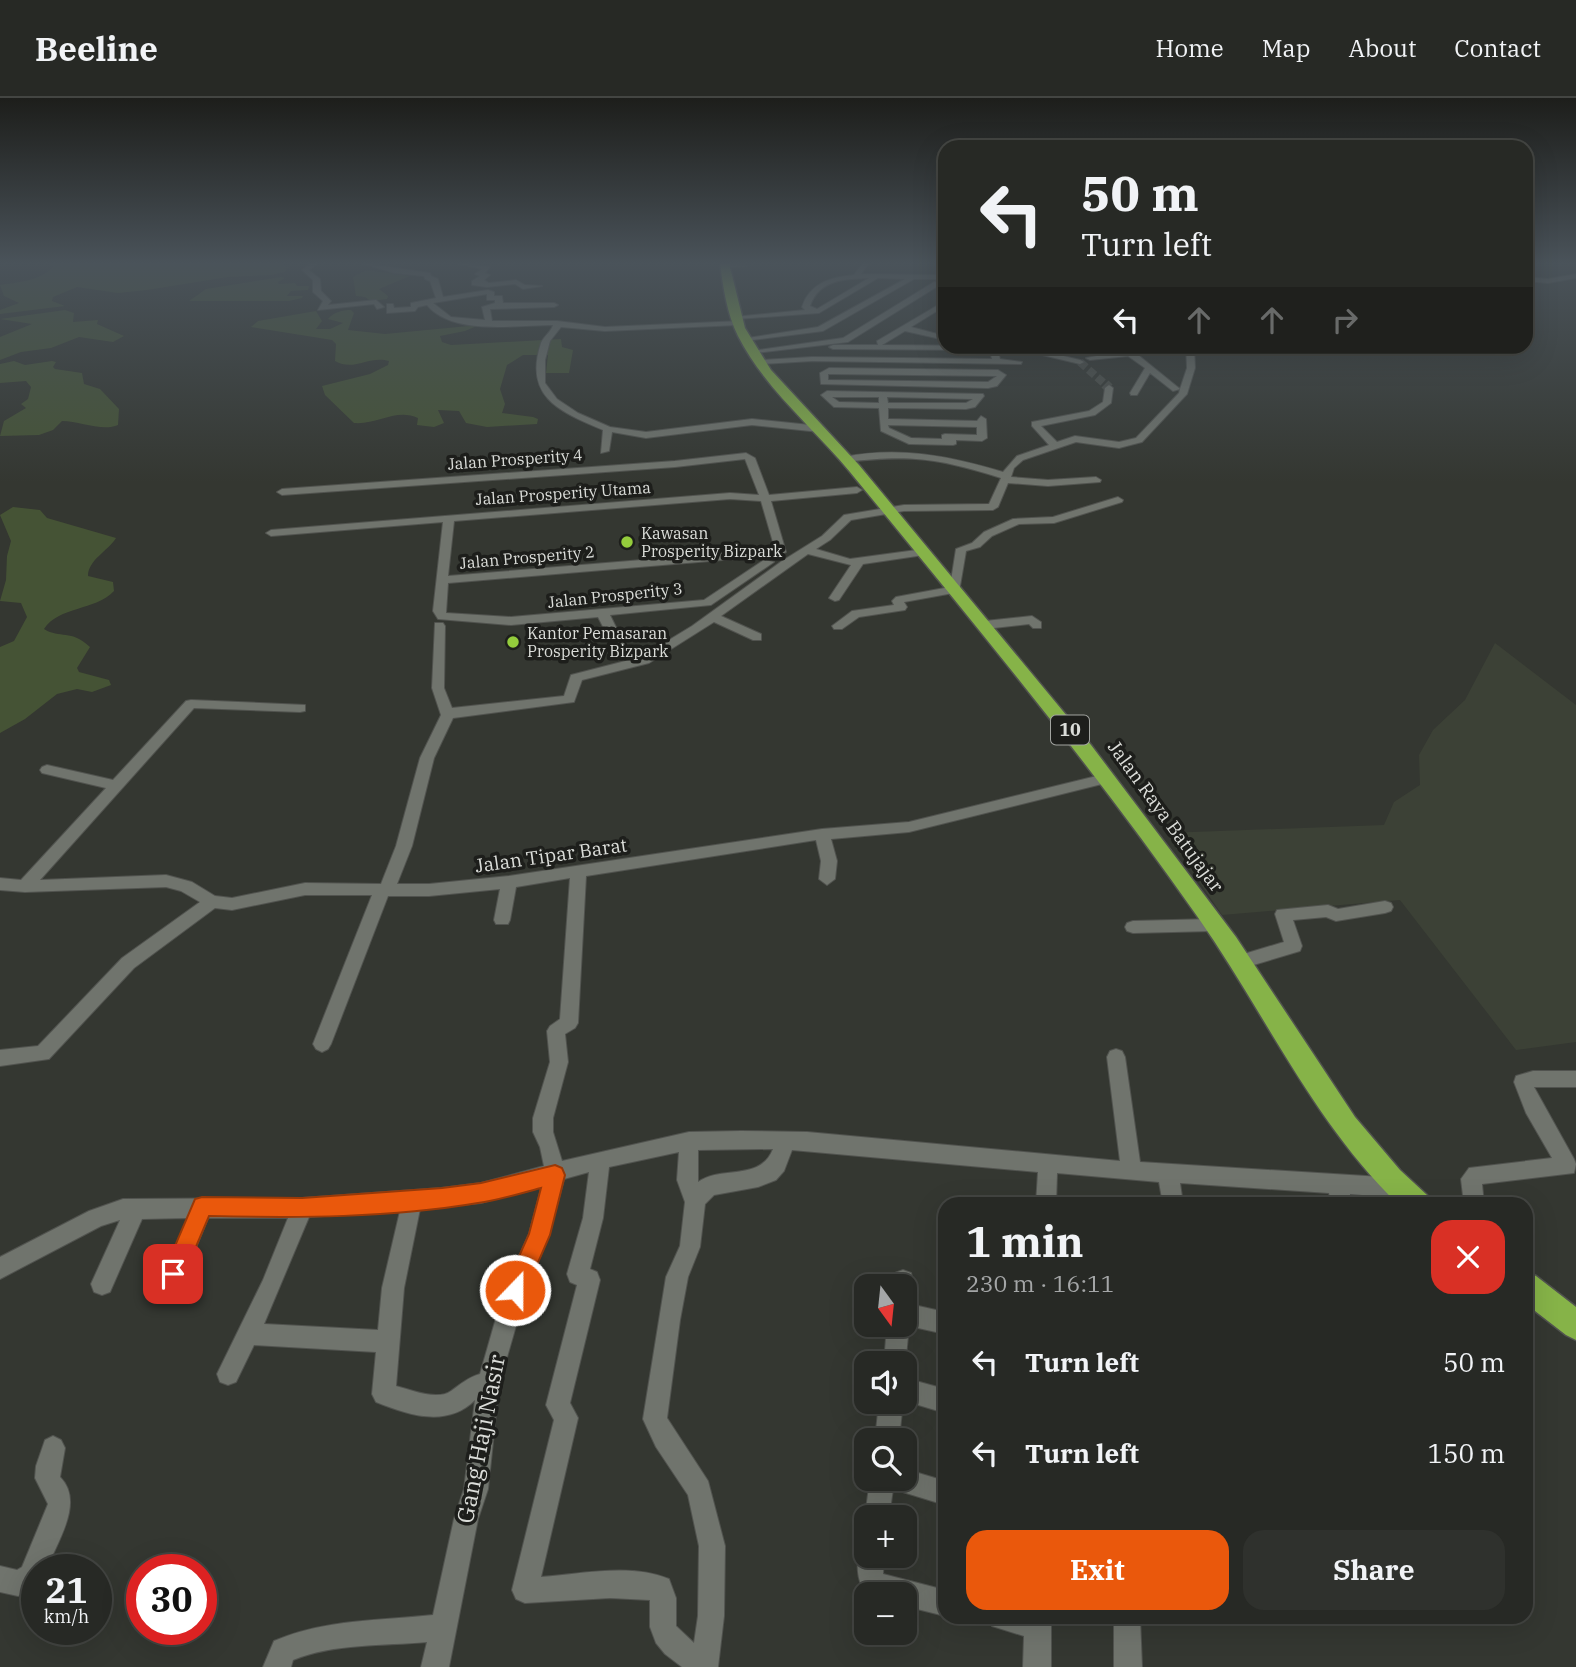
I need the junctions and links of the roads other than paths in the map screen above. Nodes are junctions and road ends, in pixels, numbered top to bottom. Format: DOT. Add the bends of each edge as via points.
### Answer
graph roads {
  1 [pos="550,336"];
  2 [pos="680,336"];
  3 [pos="748,336"];
  4 [pos="764,336"];
  5 [pos="787,336"];
  6 [pos="852,336"];
  7 [pos="891,336"];
  8 [pos="750,343"];
  9 [pos="881,345"];
  10 [pos="924,345"];
  11 [pos="938,346"];
  12 [pos="832,347"];
  13 [pos="994,354"];
  14 [pos="1044,354"];
  15 [pos="1123,354"];
  16 [pos="1130,354"];
  17 [pos="1190,354"];
  18 [pos="1090,358"];
  19 [pos="882,359"];
  20 [pos="996,361"];
  21 [pos="1018,362"];
  22 [pos="1080,362"];
  23 [pos="1149,368"];
  24 [pos="882,371"];
  25 [pos="883,383"];
  26 [pos="1109,388"];
  27 [pos="1176,389"];
  28 [pos="1134,393"];
  29 [pos="883,394"];
  30 [pos="883,405"];
  31 [pos="1056,419"];
  32 [pos="884,422"];
  33 [pos="608,429"];
  34 [pos="820,429"];
  35 [pos="1075,439"];
  36 [pos="1055,446"];
  37 [pos="604,451"];
  38 [pos="847,459"];
  39 [pos="1005,478"];
  40 [pos="1096,480"];
  41 [pos="857,490"];
  42 [pos="282,492"];
  43 [pos="765,498"];
  44 [pos="1118,500"];
  45 [pos="888,510"];
  46 [pos="449,518"];
  47 [pos="271,533"];
  48 [pos="807,550"];
  49 [pos="781,552"];
  50 [pos="924,552"];
  51 [pos="858,562"];
  52 [pos="443,580"];
  53 [pos="955,590"];
  54 [pos="835,598"];
  55 [pos="602,612"];
  56 [pos="713,617"];
  57 [pos="985,625"];
  58 [pos="1037,625"];
  59 [pos="439,626"];
  60 [pos="838,626"];
  61 [pos="757,637"];
  62 [pos="623,654"];
  63 [pos="300,708"];
  64 [pos="448,715"];
  65 [pos="47,770"];
  66 [pos="1105,779"];
  67 [pos="116,786"];
  68 [pos="822,834"];
  69 [pos="578,871"];
  70 [pos="827,879"];
  71 [pos="509,882"];
  72 [pos="0,884"];
  73 [pos="24,886"];
  74 [pos="384,890"];
  75 [pos="212,902"];
  76 [pos="1385,907"];
  77 [pos="502,920"];
  78 [pos="1213,925"];
  79 [pos="1133,928"];
  80 [pos="1240,962"];
  81 [pos="322,1044"];
  82 [pos="1116,1057"];
  83 [pos="0,1058"];
  84 [pos="1576,1080"];
  85 [pos="786,1140"];
  86 [pos="689,1141"];
  87 [pos="600,1160"];
  88 [pos="1048,1163"];
  89 [pos="1131,1171"];
  90 [pos="1168,1173"];
  91 [pos="555,1175"];
  92 [pos="1398,1188"];
  93 [pos="1340,1194"];
  94 [pos="1046,1197"];
  95 [pos="1172,1197"];
  96 [pos="1409,1197"];
  97 [pos="1473,1197"];
  98 [pos="412,1201"];
  99 [pos="695,1202"];
  100 [pos="202,1206"];
  101 [pos="136,1208"];
  102 [pos="302,1208"];
  103 [pos="0,1268"];
  104 [pos="173,1274"];
  105 [pos="102,1284"];
  106 [pos="1533,1291"];
  107 [pos="917,1317"];
  108 [pos="938,1321"];
  109 [pos="1576,1325"];
  110 [pos="250,1334"];
  111 [pos="388,1342"];
  112 [pos="228,1374"];
  113 [pos="488,1385"];
  114 [pos="917,1393"];
  115 [pos="938,1399"];
  116 [pos="53,1448"];
  117 [pos="917,1485"];
  118 [pos="938,1491"];
  119 [pos="870,1568"];
  120 [pos="0,1579"];
  121 [pos="938,1602"];
  122 [pos="1038,1624"];
  123 [pos="1127,1624"];
  124 [pos="443,1627"];
  125 [pos="277,1667"];
  126 [pos="435,1667"];
  127 [pos="1037,1667"];
  128 [pos="1128,1667"];
  1 -- 33 [label="street" via="541,360 541,383 554,401"];
  2 -- 8 [label="street"];
  3 -- 8 [label="highway, Jalan Raya Batujajar / 10"];
  4 -- 8 [label="street"];
  5 -- 8 [label="street"];
  6 -- 8 [label="street"];
  7 -- 9 [label="street"];
  7 -- 10 [label="street"];
  8 -- 19 [label="street" via="812,359"];
  8 -- 34 [label="highway, Jalan Raya Batujajar / 10"];
  9 -- 11 [label="street"];
  9 -- 12 [label="street"];
  9 -- 19 [label="street"];
  13 -- 20 [label="street"];
  14 -- 22 [label="street"];
  15 -- 18 [label="street"];
  16 -- 23 [label="street"];
  17 -- 35 [label="street" via="1183,394 1139,440 1119,445"];
  19 -- 20 [label="street"];
  19 -- 24 [label="street"];
  20 -- 21 [label="street"];
  23 -- 27 [label="street"];
  23 -- 28 [label="street"];
  24 -- 25 [label="street"];
  24 -- 25 [label="street" via="829,371 823,382"];
  24 -- 25 [label="street" via="1002,375 991,384"];
  25 -- 29 [label="street"];
  26 -- 31 [label="street" via="1107,403 1097,411"];
  29 -- 30 [label="street"];
  29 -- 30 [label="street" via="825,394 835,404"];
  29 -- 30 [label="street" via="980,396 966,407"];
  30 -- 32 [label="street"];
  31 -- 35 [label="street"];
  31 -- 36 [label="street" via="1035,424"];
  32 -- 32 [label="street" via="883,429 909,442 982,438 981,421"];
  33 -- 34 [label="street" via="646,435 752,422"];
  33 -- 37 [label="street"];
  34 -- 38 [label="highway, Jalan Raya Batujajar / 10"];
  35 -- 36 [label="street"];
  36 -- 39 [label="street" via="1019,460"];
  38 -- 39 [label="street" via="919,455"];
  38 -- 45 [label="highway, Jalan Raya Batujajar / 10"];
  39 -- 40 [label="street" via="1048,483"];
  39 -- 45 [label="street" via="993,507"];
  41 -- 43 [label="street, Jalan Prosperity Utama"];
  42 -- 43 [label="street, Jalan Prosperity 4" via="733,457 750,458"];
  43 -- 46 [label="street, Jalan Prosperity Utama" via="730,496"];
  43 -- 49 [label="street"];
  44 -- 53 [label="street" via="1054,520 1017,521 962,548"];
  45 -- 48 [label="street" via="848,517"];
  45 -- 50 [label="highway, Jalan Raya Batujajar / 10"];
  46 -- 47 [label="street, Jalan Prosperity Utama"];
  46 -- 52 [label="street"];
  48 -- 51 [label="street"];
  48 -- 56 [label="street"];
  49 -- 52 [label="street, Jalan Prosperity 2"];
  49 -- 55 [label="street, Jalan Prosperity 3" via="707,603"];
  50 -- 51 [label="street"];
  50 -- 53 [label="highway, Jalan Raya Batujajar / 10"];
  51 -- 54 [label="street"];
  52 -- 55 [label="street, Jalan Prosperity 3" via="442,617 511,621"];
  53 -- 57 [label="highway, Jalan Raya Batujajar / 10"];
  53 -- 60 [label="street" via="900,599 901,607 856,614"];
  55 -- 62 [label="street"];
  56 -- 61 [label="street"];
  56 -- 64 [label="street" via="645,660 576,678 570,698 564,701"];
  57 -- 58 [label="street" via="1033,620"];
  57 -- 66 [label="highway, Jalan Raya Batujajar / 10"];
  59 -- 64 [label="street" via="438,688"];
  63 -- 67 [label="street" via="192,703"];
  64 -- 74 [label="street" via="427,758 404,846"];
  65 -- 67 [label="street"];
  66 -- 68 [label="street, Jalan Tipar Barat" via="919,825"];
  66 -- 78 [label="highway, Jalan Raya Batujajar / 10"];
  67 -- 73 [label="street"];
  68 -- 69 [label="street, Jalan Tipar Barat"];
  68 -- 70 [label="street" via="829,861"];
  69 -- 71 [label="street, Jalan Tipar Barat"];
  69 -- 91 [label="street" via="569,1023 556,1031 559,1062 543,1118"];
  71 -- 74 [label="street, Jalan Tipar Barat"];
  71 -- 77 [label="street"];
  72 -- 73 [label="street"];
  73 -- 75 [label="street" via="166,881 186,886"];
  74 -- 75 [label="street, Jalan Tipar Barat" via="305,889 232,904"];
  74 -- 81 [label="street"];
  75 -- 83 [label="street" via="128,963 43,1053"];
  76 -- 80 [label="street" via="1336,915 1328,911 1283,915 1294,946"];
  78 -- 79 [label="street"];
  78 -- 80 [label="highway, Jalan Raya Batujajar / 10"];
  80 -- 92 [label="highway, Jalan Raya Batujajar / 10" via="1308,1073 1372,1162"];
  82 -- 89 [label="street"];
  84 -- 97 [label="street" via="1523,1082 1567,1166 1476,1175 1471,1179"];
  85 -- 86 [label="street"];
  85 -- 88 [label="street"];
  85 -- 99 [label="street" via="778,1164 769,1172 709,1186"];
  86 -- 87 [label="street"];
  86 -- 99 [label="street" via="687,1180"];
  87 -- 91 [label="street"];
  87 -- 99 [label="street" via="593,1219 578,1274 589,1280 558,1405 566,1418 526,1590 576,1585 660,1588 667,1636 704,1667 711,1616 712,1546 699,1490 655,1419 669,1320 677,1277 690,1247"];
  88 -- 89 [label="street"];
  88 -- 94 [label="street"];
  89 -- 90 [label="street"];
  90 -- 93 [label="street"];
  90 -- 95 [label="street"];
  91 -- 98 [label="street" via="481,1193"];
  91 -- 113 [label="street, Gang Haji Nasir"];
  92 -- 93 [label="street"];
  92 -- 96 [label="highway, Jalan Raya Batujajar / 10"];
  98 -- 102 [label="street"];
  98 -- 111 [label="street" via="393,1288"];
  100 -- 101 [label="street"];
  100 -- 102 [label="street"];
  100 -- 104 [label="street"];
  101 -- 103 [label="street" via="104,1214"];
  101 -- 105 [label="street"];
  102 -- 110 [label="street"];
  106 -- 109 [label="highway"];
  107 -- 108 [label="street"];
  110 -- 111 [label="street"];
  110 -- 112 [label="street"];
  111 -- 113 [label="street" via="384,1394 444,1406 456,1402 469,1388"];
  113 -- 124 [label="street, Gang Haji Nasir" via="476,1489"];
  114 -- 115 [label="street"];
  116 -- 120 [label="street" via="46,1479 58,1492 60,1504 31,1576 18,1583"];
  117 -- 118 [label="street"];
  119 -- 121 [label="street" via="874,1585"];
  122 -- 127 [label="street"];
  123 -- 128 [label="street"];
  124 -- 125 [label="street" via="295,1645 283,1650"];
  124 -- 126 [label="street, Gang Haji Nasir"];
}
